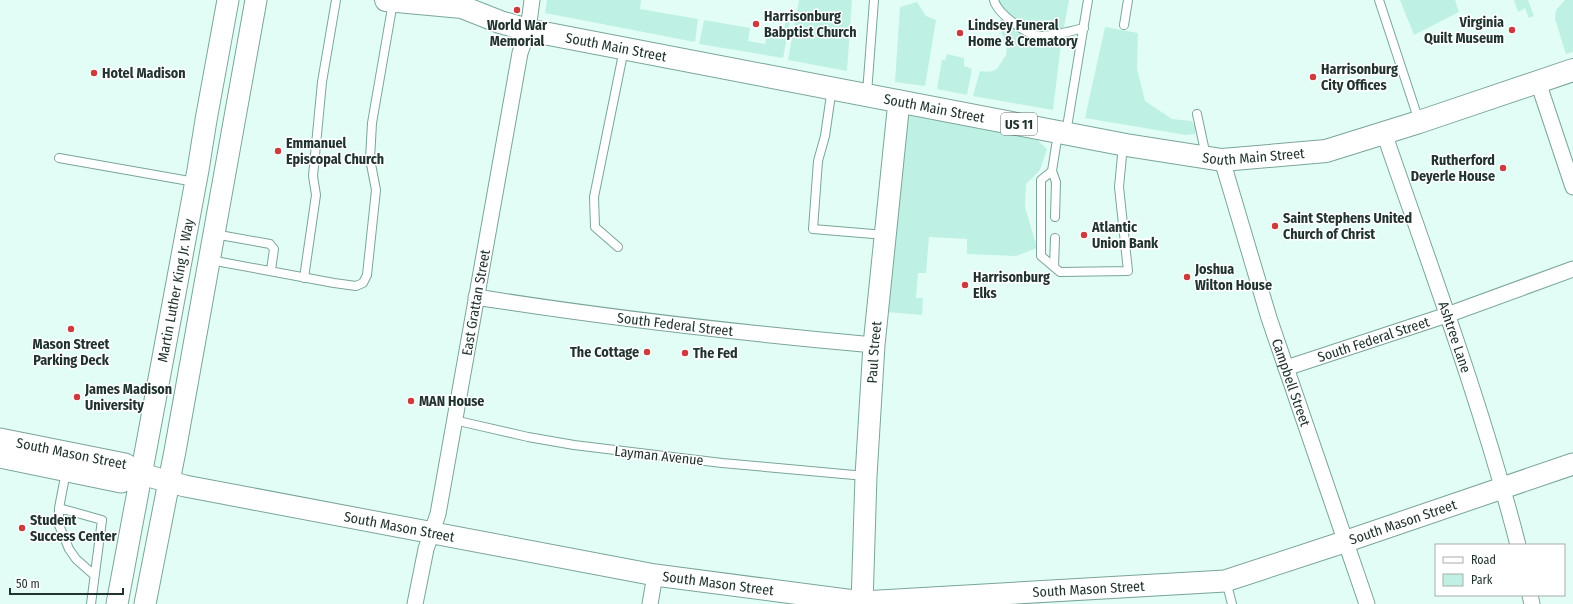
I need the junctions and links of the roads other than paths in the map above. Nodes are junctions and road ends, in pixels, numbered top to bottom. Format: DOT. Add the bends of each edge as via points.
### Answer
graph roads {
  1 [pos="228,0"];
  2 [pos="256,0"];
  3 [pos="336,0"];
  4 [pos="482,0"];
  5 [pos="532,0"];
  6 [pos="874,0"];
  7 [pos="994,0"];
  8 [pos="1088,0"];
  9 [pos="1128,0"];
  10 [pos="1379,0"];
  11 [pos="390,1"];
  12 [pos="462,7"];
  13 [pos="1124,25"];
  14 [pos="1084,28"];
  15 [pos="528,30"];
  16 [pos="621,47"];
  17 [pos="1573,70"];
  18 [pos="1538,82"];
  19 [pos="832,88"];
  20 [pos="867,94"];
  21 [pos="899,101"];
  22 [pos="1197,114"];
  23 [pos="1419,122"];
  24 [pos="1062,132"];
  25 [pos="1384,133"];
  26 [pos="1123,145"];
  27 [pos="59,158"];
  28 [pos="1214,158"];
  29 [pos="1052,171"];
  30 [pos="196,182"];
  31 [pos="1573,187"];
  32 [pos="1055,217"];
  33 [pos="214,234"];
  34 [pos="886,235"];
  35 [pos="1055,238"];
  36 [pos="618,247"];
  37 [pos="209,260"];
  38 [pos="1054,267"];
  39 [pos="1573,269"];
  40 [pos="271,270"];
  41 [pos="304,278"];
  42 [pos="476,296"];
  43 [pos="1447,315"];
  44 [pos="874,345"];
  45 [pos="1286,368"];
  46 [pos="454,420"];
  47 [pos="0,439"];
  48 [pos="0,457"];
  49 [pos="1573,464"];
  50 [pos="141,474"];
  51 [pos="866,476"];
  52 [pos="169,481"];
  53 [pos="64,482"];
  54 [pos="1503,489"];
  55 [pos="59,508"];
  56 [pos="432,532"];
  57 [pos="1344,542"];
  58 [pos="1518,544"];
  59 [pos="94,574"];
  60 [pos="655,574"];
  61 [pos="1225,581"];
  62 [pos="862,603"];
  63 [pos="91,604"];
  64 [pos="117,604"];
  65 [pos="144,604"];
  66 [pos="415,604"];
  67 [pos="650,604"];
  68 [pos="1232,604"];
  69 [pos="1367,604"];
  1 -- 30 [label="main road, Martin Luther King Jr. Way"];
  2 -- 33 [label="main road, Martin Luther King Jr. Way"];
  3 -- 41 [label="lane" via="322,82 314,176 316,195"];
  4 -- 12 [label="main road, US 11"];
  5 -- 15 [label="street, East Grattan Street"];
  6 -- 20 [label="lane"];
  7 -- 14 [label="lane" via="995,5 1016,26 1040,36"];
  8 -- 14 [label="lane"];
  9 -- 13 [label="lane"];
  10 -- 23 [label="lane"];
  11 -- 12 [label="main road, South Main Street / US 11"];
  11 -- 41 [label="lane" via="372,123 370,159 376,190 367,275 363,283 356,286"];
  12 -- 15 [label="main road, South Main Street / US 11"];
  14 -- 24 [label="lane"];
  15 -- 16 [label="main road, South Main Street / US 11"];
  15 -- 42 [label="street, East Grattan Street" via="520,53"];
  16 -- 19 [label="main road, South Main Street / US 11"];
  16 -- 36 [label="lane" via="622,59 594,197 595,227"];
  17 -- 18 [label="main road, South Main Street / US 11"];
  18 -- 23 [label="main road, South Main Street / US 11"];
  18 -- 31 [label="street"];
  19 -- 20 [label="main road, South Main Street / US 11"];
  19 -- 34 [label="lane" via="825,136 818,161 812,228"];
  20 -- 21 [label="main road, South Main Street / US 11"];
  21 -- 24 [label="main road, South Main Street / US 11"];
  21 -- 34 [label="main road, Paul Street"];
  22 -- 28 [label="lane"];
  23 -- 25 [label="main road, South Main Street / US 11"];
  24 -- 26 [label="main road, South Main Street / US 11"];
  24 -- 29 [label="lane"];
  25 -- 28 [label="main road, South Main Street / US 11" via="1326,151"];
  25 -- 43 [label="street, Ashtree Lane"];
  26 -- 28 [label="main road, South Main Street / US 11"];
  26 -- 38 [label="lane" via="1119,187 1128,271 1060,272"];
  27 -- 30 [label="lane"];
  28 -- 45 [label="street, Campbell Street"];
  29 -- 32 [label="lane" via="1056,182"];
  29 -- 38 [label="lane" via="1041,180 1041,256"];
  30 -- 50 [label="main road, Martin Luther King Jr. Way"];
  33 -- 37 [label="main road, Martin Luther King Jr. Way"];
  33 -- 40 [label="lane" via="270,244 274,249"];
  34 -- 44 [label="main road, Paul Street"];
  35 -- 38 [label="lane"];
  37 -- 40 [label="lane"];
  37 -- 52 [label="main road, Martin Luther King Jr. Way"];
  39 -- 43 [label="street, South Federal Street"];
  40 -- 41 [label="lane"];
  42 -- 44 [label="street, South Federal Street" via="544,308 699,328"];
  42 -- 46 [label="street, East Grattan Street"];
  43 -- 45 [label="street, South Federal Street"];
  43 -- 54 [label="street, Ashtree Lane"];
  44 -- 51 [label="main road, Paul Street"];
  45 -- 57 [label="street, Campbell Street"];
  46 -- 51 [label="lane, Layman Avenue" via="574,446"];
  46 -- 56 [label="street, East Grattan Street" via="438,514"];
  47 -- 50 [label="main road, South Mason Street" via="125,464"];
  48 -- 50 [label="main road, South Mason Street" via="121,482"];
  49 -- 54 [label="main road, South Mason Street"];
  50 -- 52 [label="main road, South Mason Street"];
  50 -- 64 [label="main road, Martin Luther King Jr. Way"];
  51 -- 62 [label="main road, Paul Street"];
  52 -- 56 [label="main road, South Mason Street"];
  52 -- 65 [label="main road, Martin Luther King Jr. Way"];
  53 -- 55 [label="lane"];
  54 -- 57 [label="main road, South Mason Street"];
  54 -- 58 [label="street, Ashtree Lane"];
  55 -- 59 [label="lane" via="59,525 69,549 76,559"];
  55 -- 59 [label="lane" via="102,520"];
  56 -- 60 [label="main road, South Mason Street"];
  56 -- 66 [label="street, East Grattan Street"];
  57 -- 61 [label="main road, South Mason Street"];
  57 -- 69 [label="street, Campbell Street"];
  59 -- 63 [label="lane"];
  60 -- 62 [label="main road, South Mason Street"];
  60 -- 67 [label="street"];
  61 -- 62 [label="main road, South Mason Street"];
  61 -- 68 [label="lane"];
}
